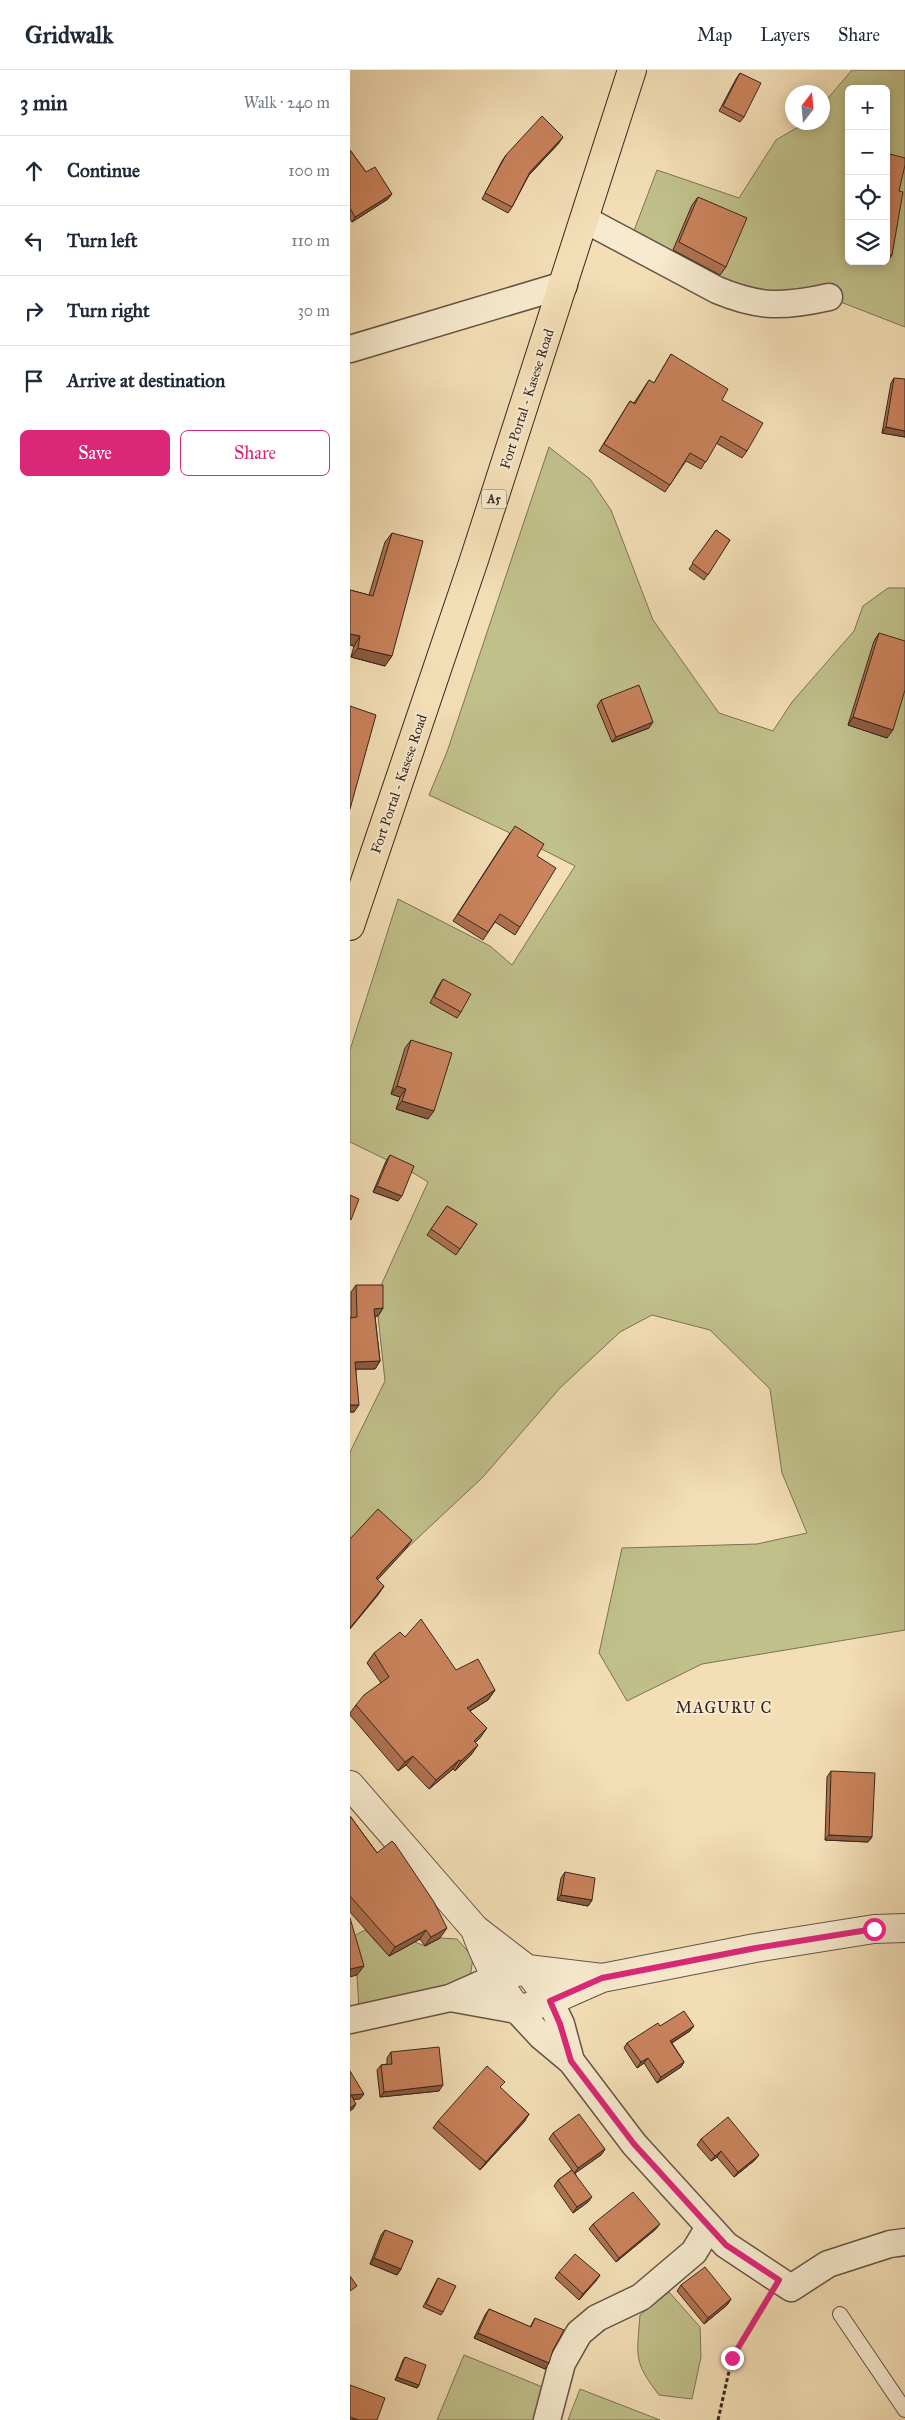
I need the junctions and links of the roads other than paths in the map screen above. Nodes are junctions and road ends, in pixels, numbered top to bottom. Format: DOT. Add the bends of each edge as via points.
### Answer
graph roads {
  1 [pos="632,70"];
  2 [pos="584,219"];
  3 [pos="564,284"];
  4 [pos="829,297"];
  5 [pos="350,349"];
  6 [pos="350,926"];
  7 [pos="350,1785"];
  8 [pos="475,1928"];
  9 [pos="905,1928"];
  10 [pos="527,1969"];
  11 [pos="495,1978"];
  12 [pos="602,1978"];
  13 [pos="450,1998"];
  14 [pos="550,2001"];
  15 [pos="517,2010"];
  16 [pos="350,2020"];
  17 [pos="571,2061"];
  18 [pos="709,2226"];
  19 [pos="905,2242"];
  20 [pos="840,2314"];
  21 [pos="905,2410"];
  22 [pos="547,2420"];
  1 -- 2 [label="highway, Fort Portal - Kasese Road / A5"];
  2 -- 3 [label="highway, Fort Portal - Kasese Road / A5"];
  2 -- 4 [label="street" via="733,297 770,305 792,305"];
  3 -- 5 [label="street"];
  3 -- 6 [label="highway, Fort Portal - Kasese Road / A5"];
  7 -- 8 [label="street"];
  8 -- 10 [label="street"];
  8 -- 11 [label="street"];
  9 -- 12 [label="street" via="874,1929 756,1948"];
  10 -- 11 [label="street"];
  10 -- 12 [label="street"];
  10 -- 14 [label="street"];
  11 -- 13 [label="street"];
  11 -- 15 [label="street"];
  12 -- 14 [label="street"];
  13 -- 15 [label="street"];
  13 -- 16 [label="street"];
  14 -- 15 [label="street"];
  14 -- 17 [label="street"];
  15 -- 17 [label="street"];
  17 -- 18 [label="street" via="634,2144"];
  18 -- 19 [label="street" via="726,2245 791,2288 828,2264"];
  18 -- 22 [label="street" via="694,2252 641,2297 597,2318 578,2333 562,2363"];
  20 -- 21 [label="lane"];
}
